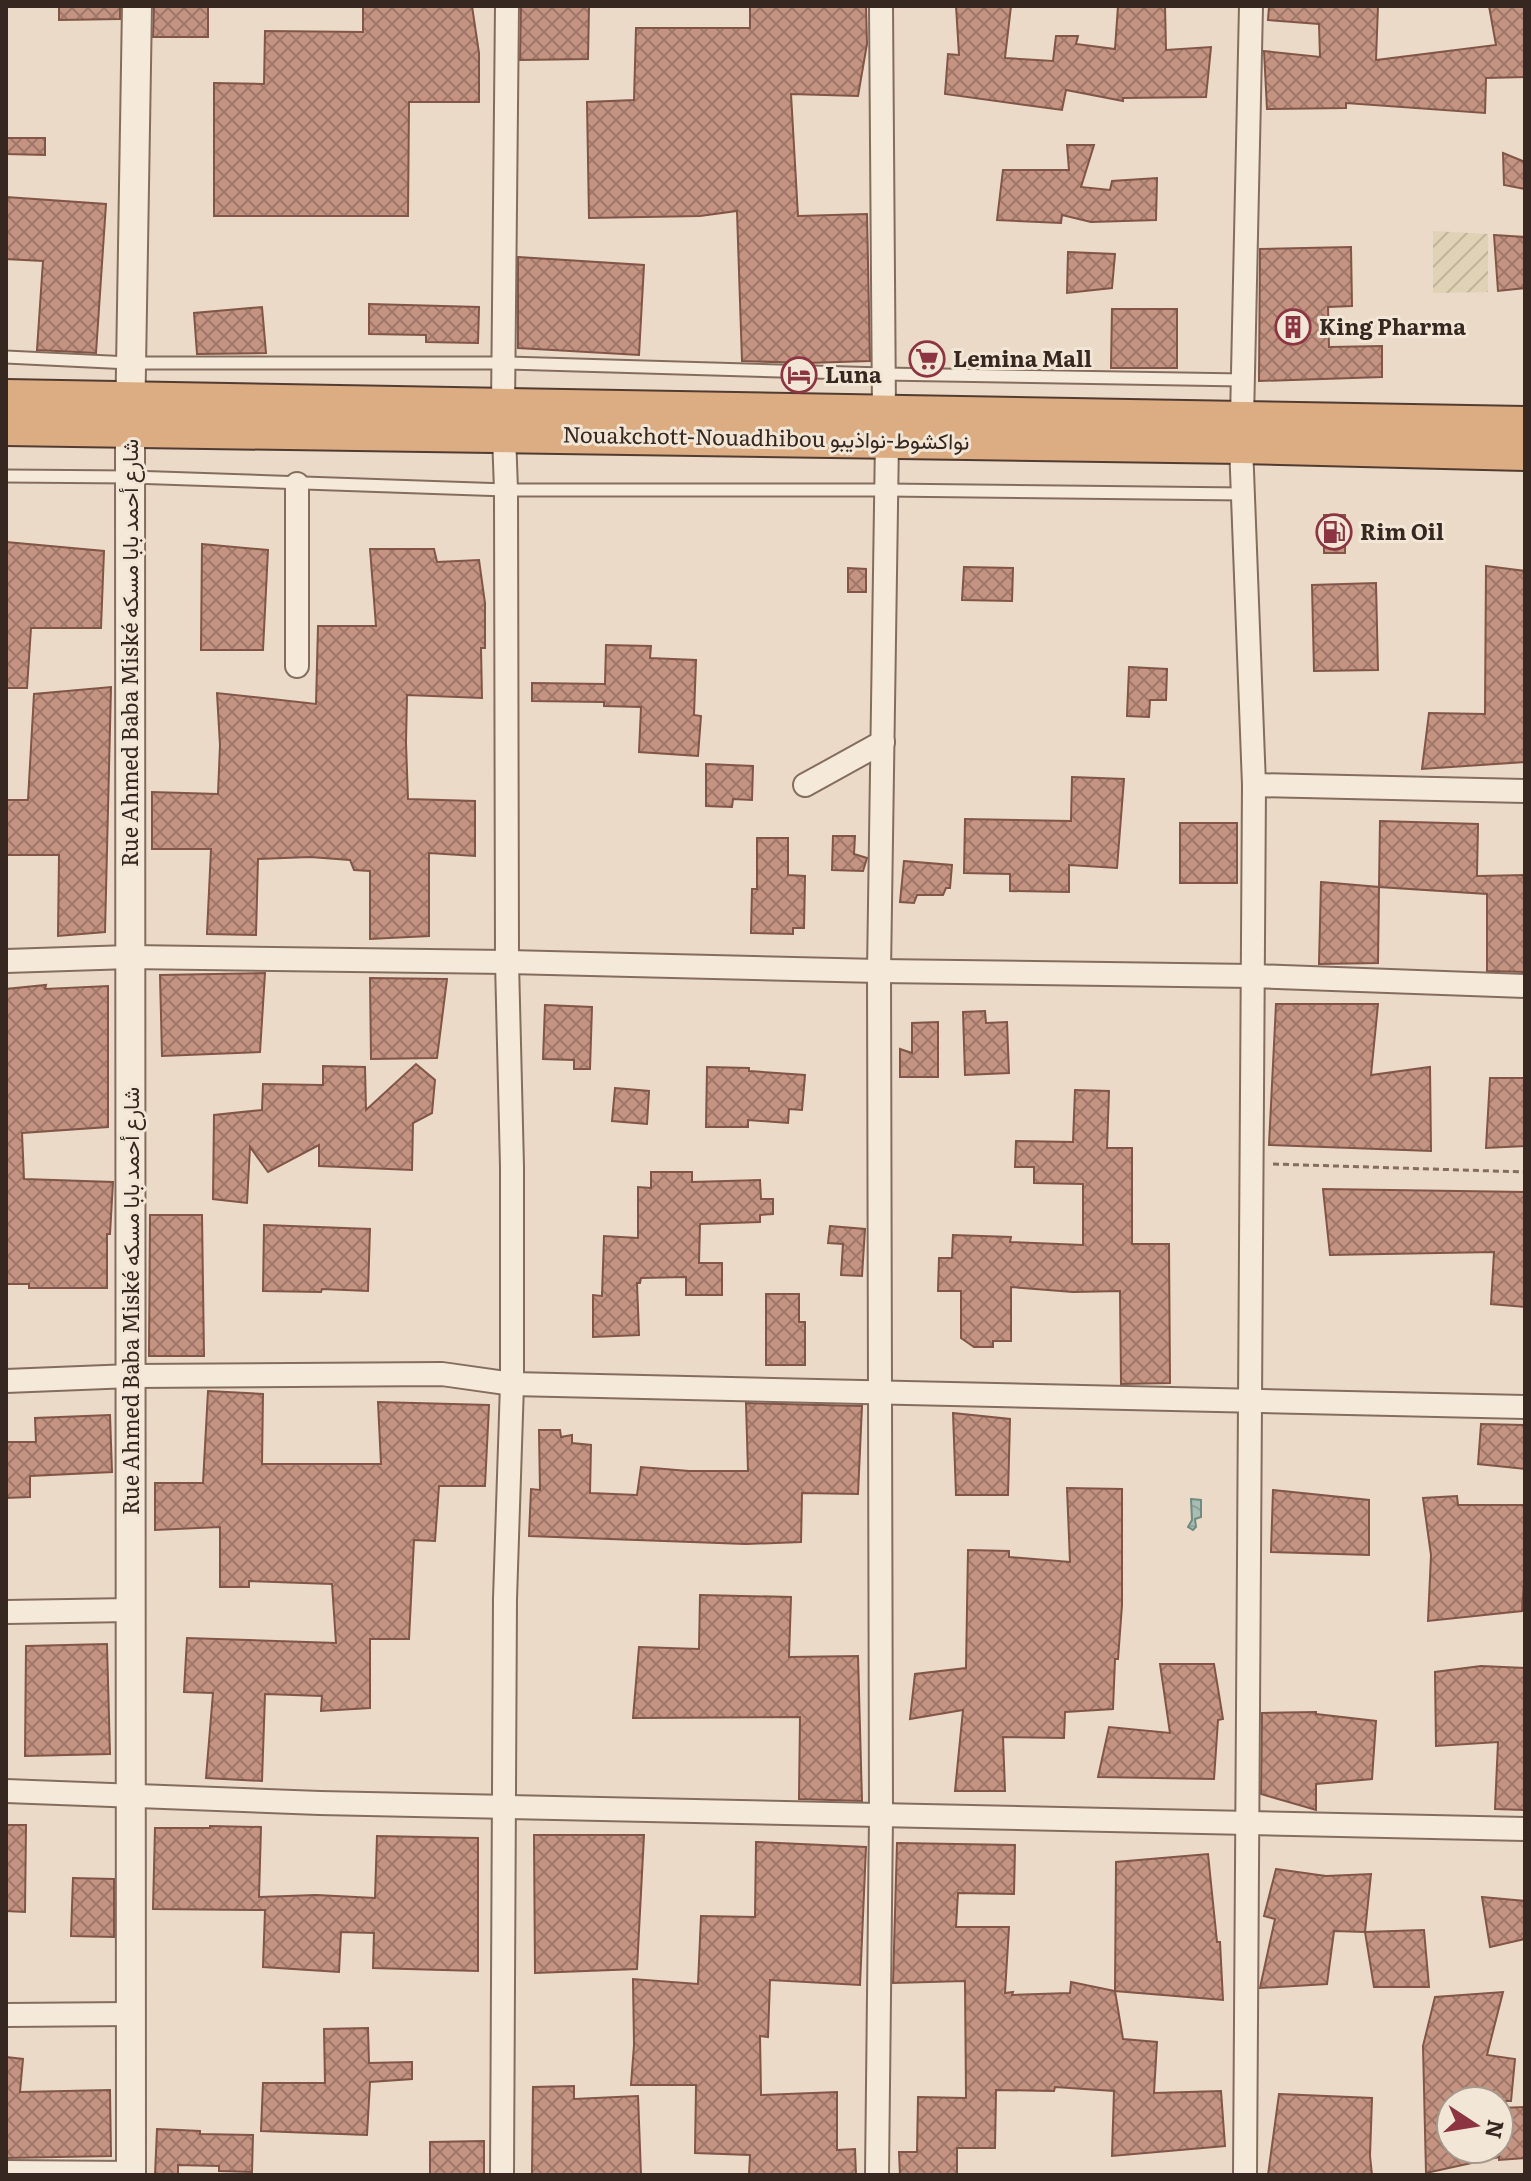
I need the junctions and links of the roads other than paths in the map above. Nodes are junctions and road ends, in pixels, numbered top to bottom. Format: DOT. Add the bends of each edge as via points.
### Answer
graph roads {
  1 [pos="137,6"];
  2 [pos="507,6"];
  3 [pos="881,6"];
  4 [pos="1251,6"];
  5 [pos="6,357"];
  6 [pos="130,363"];
  7 [pos="504,363"];
  8 [pos="883,374"];
  9 [pos="1243,380"];
  10 [pos="6,398"];
  11 [pos="130,414"];
  12 [pos="503,421"];
  13 [pos="1525,425"];
  14 [pos="6,427"];
  15 [pos="885,427"];
  16 [pos="1242,432"];
  17 [pos="1525,452"];
  18 [pos="6,476"];
  19 [pos="131,477"];
  20 [pos="297,484"];
  21 [pos="506,490"];
  22 [pos="886,490"];
  23 [pos="1244,494"];
  24 [pos="297,666"];
  25 [pos="883,742"];
  26 [pos="805,785"];
  27 [pos="1254,785"];
  28 [pos="1525,791"];
  29 [pos="130,957"];
  30 [pos="6,961"];
  31 [pos="507,962"];
  32 [pos="879,971"];
  33 [pos="1253,976"];
  34 [pos="1525,986"];
  35 [pos="131,1376"];
  36 [pos="6,1381"];
  37 [pos="512,1384"];
  38 [pos="879,1393"];
  39 [pos="1249,1400"];
  40 [pos="1525,1407"];
  41 [pos="131,1610"];
  42 [pos="6,1612"];
  43 [pos="6,1791"];
  44 [pos="131,1797"];
  45 [pos="504,1808"];
  46 [pos="881,1817"];
  47 [pos="1245,1825"];
  48 [pos="1525,1829"];
  49 [pos="131,2014"];
  50 [pos="6,2015"];
  51 [pos="6,2172"];
  52 [pos="131,2174"];
  53 [pos="502,2175"];
  54 [pos="877,2175"];
  55 [pos="1245,2175"];
  1 -- 6 [label="street, Rue Ahmed Baba Miské شارع أحمد بابا مسكه"];
  2 -- 7 [label="street"];
  3 -- 8 [label="street"];
  4 -- 9 [label="street"];
  5 -- 6 [label="lane"];
  6 -- 7 [label="lane"];
  6 -- 11 [label="street, Rue Ahmed Baba Miské شارع أحمد بابا مسكه"];
  7 -- 8 [label="lane"];
  7 -- 12 [label="street"];
  8 -- 9 [label="lane"];
  8 -- 15 [label="street"];
  9 -- 16 [label="street"];
  10 -- 11 [label="highway, Nouakchott-Nouadhibou نواكشوط-نواذيبو"];
  11 -- 12 [label="highway, Nouakchott-Nouadhibou نواكشوط-نواذيبو"];
  11 -- 14 [label="highway, Nouakchott-Nouadhibou نواكشوط-نواذيبو"];
  11 -- 19 [label="street, Rue Ahmed Baba Miské شارع أحمد بابا مسكه"];
  12 -- 15 [label="highway, Nouakchott-Nouadhibou نواكشوط-نواذيبو"];
  12 -- 21 [label="street"];
  13 -- 16 [label="highway, Nouakchott-Nouadhibou نواكشوط-نواذيبو"];
  15 -- 16 [label="highway, Nouakchott-Nouadhibou نواكشوط-نواذيبو"];
  15 -- 22 [label="street"];
  16 -- 17 [label="highway, Nouakchott-Nouadhibou نواكشوط-نواذيبو"];
  16 -- 23 [label="street"];
  18 -- 19 [label="lane"];
  19 -- 20 [label="lane"];
  19 -- 29 [label="street, Rue Ahmed Baba Miské شارع أحمد بابا مسكه"];
  20 -- 21 [label="lane"];
  20 -- 24 [label="street"];
  21 -- 22 [label="lane"];
  21 -- 31 [label="street"];
  22 -- 23 [label="lane"];
  22 -- 25 [label="street"];
  23 -- 27 [label="street"];
  25 -- 26 [label="street"];
  25 -- 32 [label="street"];
  27 -- 28 [label="street"];
  27 -- 33 [label="street"];
  29 -- 30 [label="street"];
  29 -- 31 [label="street"];
  29 -- 35 [label="street, Rue Ahmed Baba Miské شارع أحمد بابا مسكه"];
  31 -- 32 [label="street"];
  31 -- 37 [label="street"];
  32 -- 33 [label="street"];
  32 -- 38 [label="street"];
  33 -- 34 [label="street"];
  33 -- 39 [label="street"];
  35 -- 36 [label="street"];
  35 -- 37 [label="street" via="442,1374"];
  35 -- 41 [label="street, Rue Ahmed Baba Miské شارع أحمد بابا مسكه"];
  37 -- 38 [label="street"];
  37 -- 45 [label="street"];
  38 -- 39 [label="street"];
  38 -- 46 [label="street"];
  39 -- 40 [label="street"];
  39 -- 47 [label="street"];
  41 -- 42 [label="street"];
  41 -- 44 [label="street, Rue Ahmed Baba Miské شارع أحمد بابا مسكه"];
  43 -- 44 [label="street"];
  44 -- 45 [label="street"];
  44 -- 49 [label="street, Rue Ahmed Baba Miské شارع أحمد بابا مسكه"];
  45 -- 46 [label="street"];
  45 -- 53 [label="street"];
  46 -- 47 [label="street"];
  46 -- 54 [label="street"];
  47 -- 48 [label="street"];
  47 -- 55 [label="street"];
  49 -- 50 [label="street"];
  49 -- 52 [label="street, Rue Ahmed Baba Miské شارع أحمد بابا مسكه"];
  51 -- 52 [label="street"];
}
